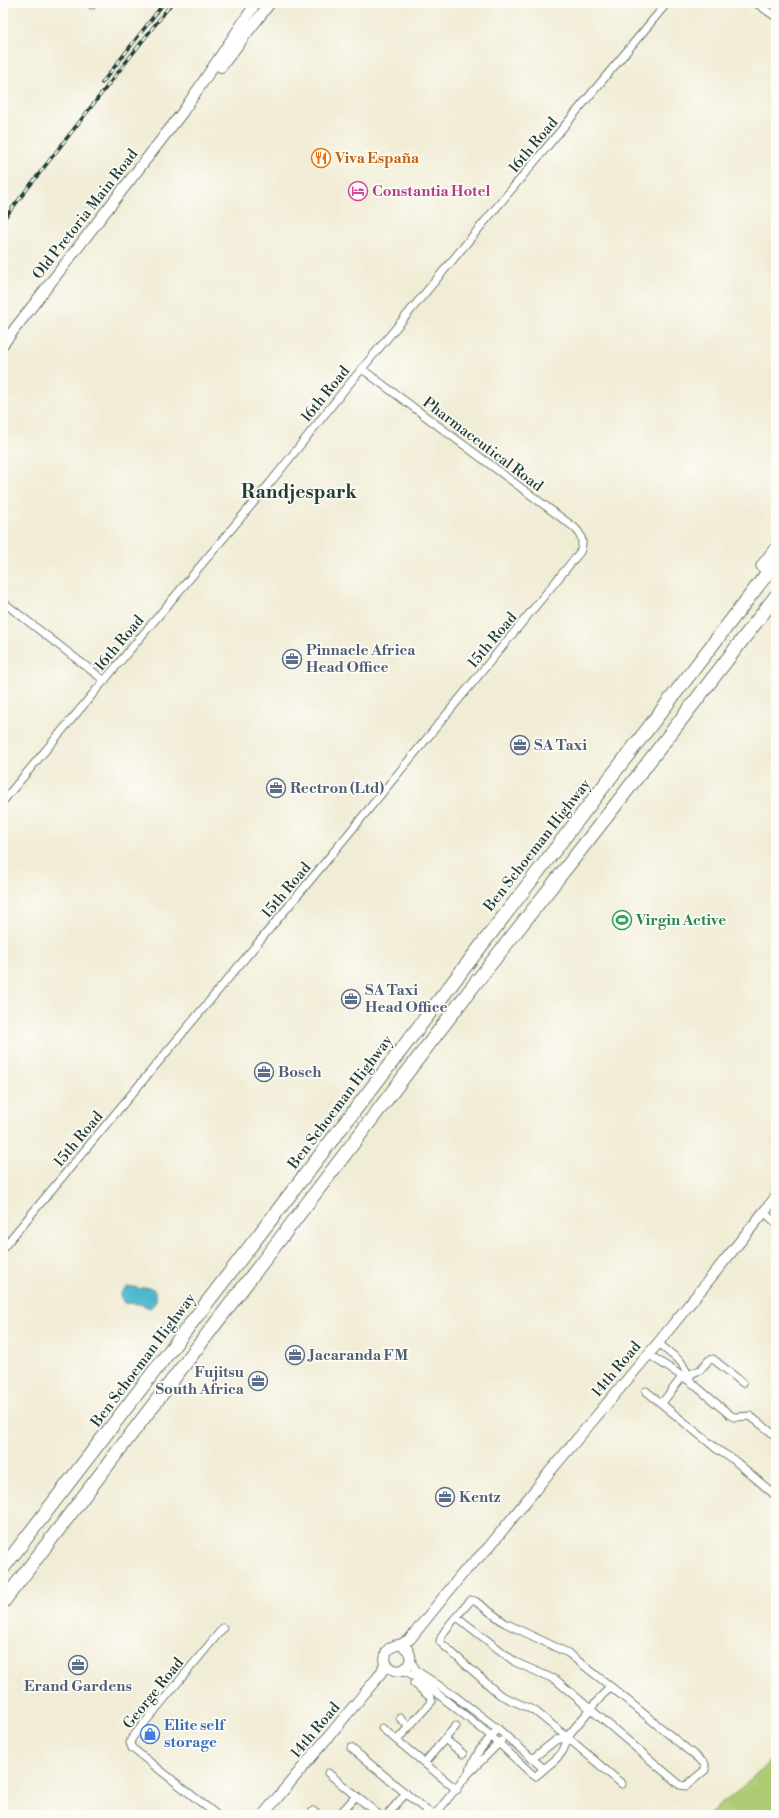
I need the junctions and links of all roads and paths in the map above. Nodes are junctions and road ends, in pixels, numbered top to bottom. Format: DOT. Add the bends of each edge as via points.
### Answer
graph roads {
  1 [pos="256,3"];
  2 [pos="270,3"];
  3 [pos="667,3"];
  4 [pos="756,3"];
  5 [pos="776,17"];
  6 [pos="182,113"];
  7 [pos="12,334"];
  8 [pos="3,344"];
  9 [pos="3,350"];
  10 [pos="362,369"];
  11 [pos="582,544"];
  12 [pos="776,549"];
  13 [pos="776,562"];
  14 [pos="776,596"];
  15 [pos="3,602"];
  16 [pos="776,610"];
  17 [pos="732,618"];
  18 [pos="105,681"];
  19 [pos="689,710"];
  20 [pos="3,801"];
  21 [pos="776,1197"];
  22 [pos="764,1212"];
  23 [pos="776,1223"];
  24 [pos="3,1248"];
  25 [pos="658,1343"];
  26 [pos="648,1354"];
  27 [pos="687,1378"];
  28 [pos="743,1383"];
  29 [pos="646,1391"];
  30 [pos="662,1403"];
  31 [pos="776,1436"];
  32 [pos="776,1496"];
  33 [pos="478,1560"];
  34 [pos="3,1568"];
  35 [pos="3,1602"];
  36 [pos="457,1617"];
  37 [pos="223,1628"];
  38 [pos="400,1645"];
  39 [pos="410,1657"];
  40 [pos="385,1662"];
  41 [pos="398,1670"];
  42 [pos="414,1683"];
  43 [pos="610,1686"];
  44 [pos="456,1698"];
  45 [pos="448,1708"];
  46 [pos="589,1709"];
  47 [pos="400,1718"];
  48 [pos="456,1726"];
  49 [pos="410,1727"];
  50 [pos="382,1728"];
  51 [pos="498,1729"];
  52 [pos="491,1736"];
  53 [pos="505,1736"];
  54 [pos="567,1737"];
  55 [pos="445,1739"];
  56 [pos="397,1740"];
  57 [pos="498,1743"];
  58 [pos="351,1748"];
  59 [pos="463,1754"];
  60 [pos="532,1759"];
  61 [pos="425,1762"];
  62 [pos="544,1769"];
  63 [pos="328,1773"];
  64 [pos="468,1775"];
  65 [pos="622,1784"];
  66 [pos="457,1790"];
  67 [pos="406,1793"];
  68 [pos="356,1796"];
  69 [pos="217,1815"];
  70 [pos="263,1815"];
  71 [pos="269,1815"];
  72 [pos="339,1815"];
  73 [pos="379,1815"];
  74 [pos="388,1815"];
  1 -- 6 [label="street, Old Pretoria Main Road"];
  2 -- 6 [label="street, Old Pretoria Main Road"];
  3 -- 10 [label="street, 16th Road"];
  4 -- 5 [label="street"];
  6 -- 7 [label="street, Old Pretoria Main Road"];
  7 -- 8 [label="street, Old Pretoria Main Road"];
  7 -- 9 [label="street, Old Pretoria Main Road"];
  10 -- 11 [label="street, Pharmaceutical Road" via="575,528 581,535"];
  10 -- 18 [label="street, 16th Road"];
  11 -- 24 [label="street, 15th Road" via="580,552 558,580"];
  12 -- 17 [label="highway" via="753,580"];
  13 -- 17 [label="highway, Ben Schoeman Highway"];
  14 -- 19 [label="highway"];
  15 -- 18 [label="street"];
  16 -- 19 [label="highway" via="723,679"];
  17 -- 34 [label="highway, Ben Schoeman Highway"];
  18 -- 20 [label="street, 16th Road"];
  19 -- 35 [label="highway" via="483,973"];
  21 -- 22 [label="street, 14th Road"];
  22 -- 23 [label="street"];
  22 -- 25 [label="street, 14th Road"];
  25 -- 26 [label="street, 14th Road"];
  25 -- 27 [label="street" via="681,1362"];
  26 -- 27 [label="street"];
  26 -- 33 [label="street, 14th Road"];
  27 -- 28 [label="street" via="713,1359"];
  27 -- 30 [label="street"];
  27 -- 31 [label="street" via="730,1415 750,1416"];
  29 -- 30 [label="street"];
  30 -- 32 [label="street"];
  33 -- 38 [label="street, 14th Road" via="463,1573 410,1639"];
  33 -- 39 [label="street, 14th Road" via="414,1642"];
  36 -- 43 [label="street" via="473,1600 505,1623 568,1653"];
  36 -- 46 [label="street" via="515,1662 556,1680"];
  36 -- 54 [label="street" via="441,1636 440,1642 500,1695 535,1711"];
  37 -- 69 [label="street, George Road" via="130,1743 132,1748"];
  38 -- 39 [label="street" via="406,1648"];
  38 -- 40 [label="street" via="394,1645 387,1650"];
  39 -- 41 [label="street" via="406,1668"];
  39 -- 44 [label="street" via="417,1671"];
  40 -- 41 [label="street"];
  40 -- 70 [label="street, 14th Road" via="376,1680"];
  41 -- 45 [label="street" via="414,1676"];
  41 -- 71 [label="street, 14th Road" via="378,1684"];
  42 -- 49 [label="street" via="432,1701"];
  43 -- 46 [label="street"];
  43 -- 46 [label="street" via="705,1764 705,1770 683,1786"];
  44 -- 45 [label="street"];
  44 -- 51 [label="street"];
  45 -- 52 [label="street"];
  46 -- 54 [label="street"];
  47 -- 49 [label="street"];
  48 -- 55 [label="street"];
  49 -- 56 [label="street"];
  50 -- 56 [label="street"];
  51 -- 52 [label="street"];
  51 -- 53 [label="street"];
  52 -- 57 [label="street"];
  52 -- 64 [label="street" via="479,1751"];
  53 -- 57 [label="street"];
  53 -- 60 [label="street"];
  54 -- 60 [label="street" via="556,1740"];
  54 -- 62 [label="street" via="562,1754"];
  54 -- 65 [label="street"];
  55 -- 59 [label="street"];
  55 -- 61 [label="street"];
  56 -- 61 [label="street"];
  57 -- 62 [label="street" via="533,1775 536,1776"];
  57 -- 64 [label="street"];
  58 -- 67 [label="street"];
  60 -- 62 [label="street"];
  61 -- 66 [label="street"];
  63 -- 68 [label="street"];
  64 -- 66 [label="street"];
  66 -- 67 [label="street" via="434,1814"];
  67 -- 74 [label="street"];
  68 -- 72 [label="street"];
  68 -- 73 [label="street"];
}
